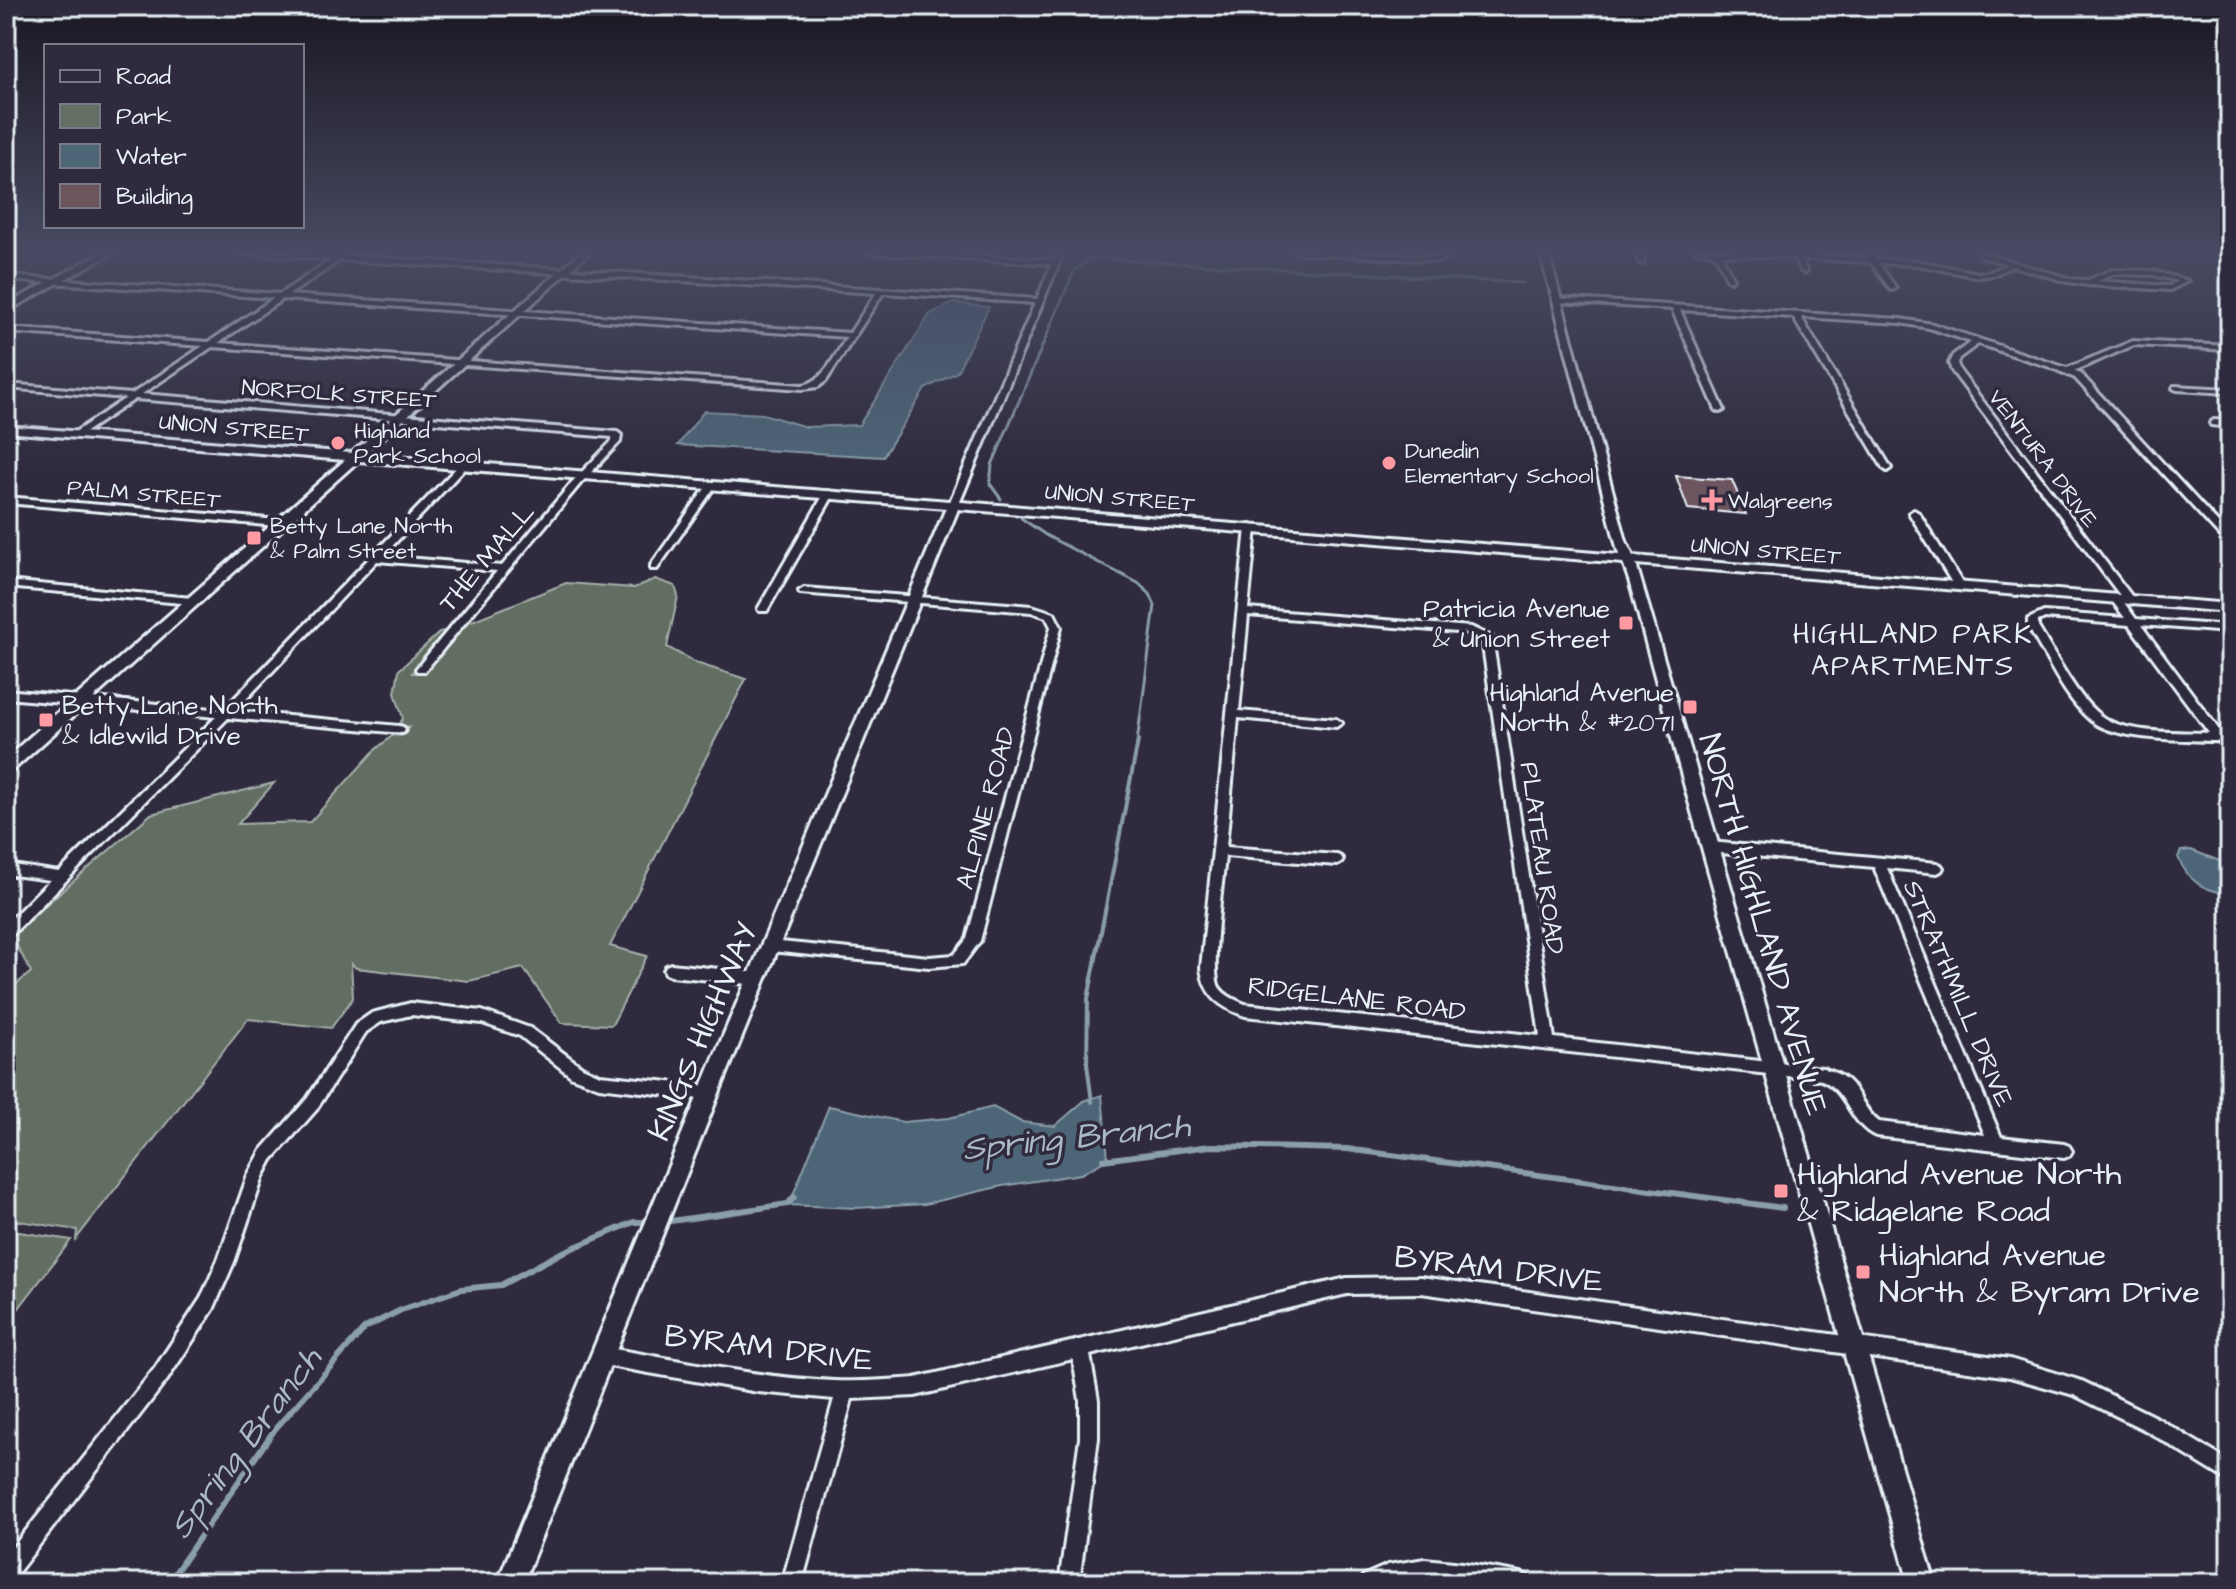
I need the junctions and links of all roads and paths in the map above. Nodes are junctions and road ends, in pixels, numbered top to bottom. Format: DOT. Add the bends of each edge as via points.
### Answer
graph roads {
  1 [pos="239,325"];
  2 [pos="502,325"];
  3 [pos="702,325"];
  4 [pos="859,325"];
  5 [pos="1029,325"];
  6 [pos="1563,325"];
  7 [pos="1683,325"];
  8 [pos="1802,325"];
  9 [pos="1922,325"];
  10 [pos="6,330"];
  11 [pos="853,335"];
  12 [pos="1977,341"];
  13 [pos="210,345"];
  14 [pos="2230,348"];
  15 [pos="460,362"];
  16 [pos="2068,371"];
  17 [pos="6,386"];
  18 [pos="2177,388"];
  19 [pos="2230,391"];
  20 [pos="134,396"];
  21 [pos="1720,410"];
  22 [pos="402,416"];
  23 [pos="2214,423"];
  24 [pos="2230,424"];
  25 [pos="6,429"];
  26 [pos="78,434"];
  27 [pos="355,457"];
  28 [pos="463,466"];
  29 [pos="1887,468"];
  30 [pos="585,475"];
  31 [pos="712,485"];
  32 [pos="829,494"];
  33 [pos="6,500"];
  34 [pos="954,504"];
  35 [pos="1914,513"];
  36 [pos="279,523"];
  37 [pos="1251,528"];
  38 [pos="2230,542"];
  39 [pos="373,558"];
  40 [pos="1627,559"];
  41 [pos="654,567"];
  42 [pos="504,569"];
  43 [pos="6,584"];
  44 [pos="1959,586"];
  45 [pos="804,591"];
  46 [pos="2122,599"];
  47 [pos="916,600"];
  48 [pos="192,601"];
  49 [pos="2230,608"];
  50 [pos="763,609"];
  51 [pos="1243,612"];
  52 [pos="2131,621"];
  53 [pos="2230,632"];
  54 [pos="421,669"];
  55 [pos="6,694"];
  56 [pos="78,702"];
  57 [pos="226,714"];
  58 [pos="1234,714"];
  59 [pos="1336,723"];
  60 [pos="399,730"];
  61 [pos="2224,737"];
  62 [pos="6,767"];
  63 [pos="1710,847"];
  64 [pos="1220,851"];
  65 [pos="1337,860"];
  66 [pos="1878,862"];
  67 [pos="1937,868"];
  68 [pos="6,869"];
  69 [pos="61,877"];
  70 [pos="6,932"];
  71 [pos="771,946"];
  72 [pos="671,970"];
  73 [pos="758,979"];
  74 [pos="1548,1045"];
  75 [pos="1774,1068"];
  76 [pos="709,1093"];
  77 [pos="1996,1143"];
  78 [pos="2064,1151"];
  79 [pos="1854,1347"];
  80 [pos="1080,1348"];
  81 [pos="603,1356"];
  82 [pos="845,1392"];
  83 [pos="2230,1473"];
  84 [pos="6,1572"];
  85 [pos="510,1583"];
  86 [pos="792,1583"];
  87 [pos="1069,1583"];
  88 [pos="1370,1583"];
  89 [pos="1521,1583"];
  90 [pos="1922,1583"];
  1 -- 13 [label="street"];
  2 -- 15 [label="street"];
  3 -- 11 [label="street"];
  4 -- 11 [label="street"];
  5 -- 34 [label="street"];
  6 -- 40 [label="street, NORTH HIGHLAND AVENUE"];
  7 -- 21 [label="street"];
  8 -- 29 [label="street"];
  9 -- 12 [label="street"];
  10 -- 13 [label="street"];
  11 -- 15 [label="street" via="823,379 803,387"];
  12 -- 16 [label="street"];
  12 -- 46 [label="street, VENTURA DRIVE" via="1956,357 1956,371"];
  13 -- 15 [label="street"];
  13 -- 20 [label="street"];
  14 -- 16 [label="street" via="2133,343"];
  15 -- 22 [label="street"];
  16 -- 38 [label="street" via="2086,382"];
  17 -- 20 [label="street, NORFOLK STREET"];
  18 -- 19 [label="street"];
  20 -- 22 [label="street, NORFOLK STREET"];
  20 -- 26 [label="street"];
  22 -- 27 [label="street"];
  22 -- 30 [label="street, NORFOLK STREET" via="617,435"];
  23 -- 24 [label="street"];
  25 -- 26 [label="street, UNION STREET"];
  26 -- 27 [label="street, UNION STREET"];
  27 -- 28 [label="street, UNION STREET"];
  27 -- 36 [label="street"];
  28 -- 30 [label="street, UNION STREET"];
  28 -- 39 [label="street"];
  30 -- 31 [label="street, UNION STREET"];
  30 -- 42 [label="street, THE MALL"];
  31 -- 32 [label="street, UNION STREET"];
  31 -- 41 [label="street"];
  32 -- 34 [label="street, UNION STREET"];
  32 -- 50 [label="street"];
  33 -- 36 [label="street, PALM STREET"];
  34 -- 37 [label="street, UNION STREET"];
  34 -- 47 [label="street, KINGS HIGHWAY"];
  35 -- 44 [label="street"];
  36 -- 48 [label="street"];
  37 -- 40 [label="street, UNION STREET"];
  37 -- 51 [label="street, RIDGELANE ROAD"];
  39 -- 42 [label="street"];
  39 -- 57 [label="street"];
  40 -- 44 [label="street, UNION STREET"];
  40 -- 63 [label="street, NORTH HIGHLAND AVENUE"];
  42 -- 54 [label="street, THE MALL"];
  43 -- 48 [label="street"];
  44 -- 46 [label="street, UNION STREET"];
  45 -- 47 [label="street"];
  46 -- 49 [label="street, UNION STREET"];
  46 -- 52 [label="street"];
  47 -- 71 [label="street, KINGS HIGHWAY"];
  47 -- 71 [label="street, ALPINE ROAD" via="1032,609 1050,615 1056,627 973,941 958,960 929,962"];
  48 -- 56 [label="street"];
  51 -- 58 [label="street, RIDGELANE ROAD"];
  51 -- 74 [label="street, PLATEAU ROAD" via="1471,630 1487,637"];
  52 -- 53 [label="street"];
  52 -- 61 [label="street"];
  52 -- 61 [label="street" via="2044,615 2033,619 2033,627 2086,709 2100,721 2121,729"];
  55 -- 56 [label="street"];
  56 -- 57 [label="street"];
  56 -- 62 [label="street"];
  57 -- 60 [label="street"];
  57 -- 69 [label="street"];
  58 -- 59 [label="street"];
  58 -- 64 [label="street, RIDGELANE ROAD"];
  63 -- 66 [label="street"];
  63 -- 75 [label="street, NORTH HIGHLAND AVENUE"];
  64 -- 65 [label="street"];
  64 -- 74 [label="street, RIDGELANE ROAD" via="1209,981 1228,1005"];
  66 -- 67 [label="street"];
  66 -- 77 [label="street, STRATHMILL DRIVE"];
  68 -- 69 [label="street"];
  69 -- 70 [label="street"];
  71 -- 73 [label="street, KINGS HIGHWAY"];
  72 -- 73 [label="street"];
  73 -- 76 [label="street, KINGS HIGHWAY"];
  74 -- 75 [label="street, RIDGELANE ROAD"];
  75 -- 77 [label="street, RIDGELANE ROAD" via="1839,1081 1861,1117 1876,1129"];
  75 -- 79 [label="street, NORTH HIGHLAND AVENUE"];
  76 -- 81 [label="street, KINGS HIGHWAY"];
  76 -- 84 [label="street" via="599,1081 577,1072 525,1032 482,1017 411,1009 377,1017 361,1028 312,1104 267,1155 207,1304 161,1374"];
  77 -- 78 [label="street, RIDGELANE ROAD"];
  79 -- 80 [label="street, BYRAM DRIVE" via="1384,1283 1347,1286"];
  79 -- 83 [label="street, BYRAM DRIVE" via="2010,1368 2076,1387 2153,1425"];
  79 -- 90 [label="street, NORTH HIGHLAND AVENUE"];
  80 -- 82 [label="street, BYRAM DRIVE" via="915,1387"];
  80 -- 87 [label="street" via="1089,1438"];
  81 -- 82 [label="street, BYRAM DRIVE"];
  81 -- 85 [label="street, KINGS HIGHWAY"];
  82 -- 86 [label="street"];
  88 -- 89 [label="street" via="1391,1572 1421,1567"];
}
